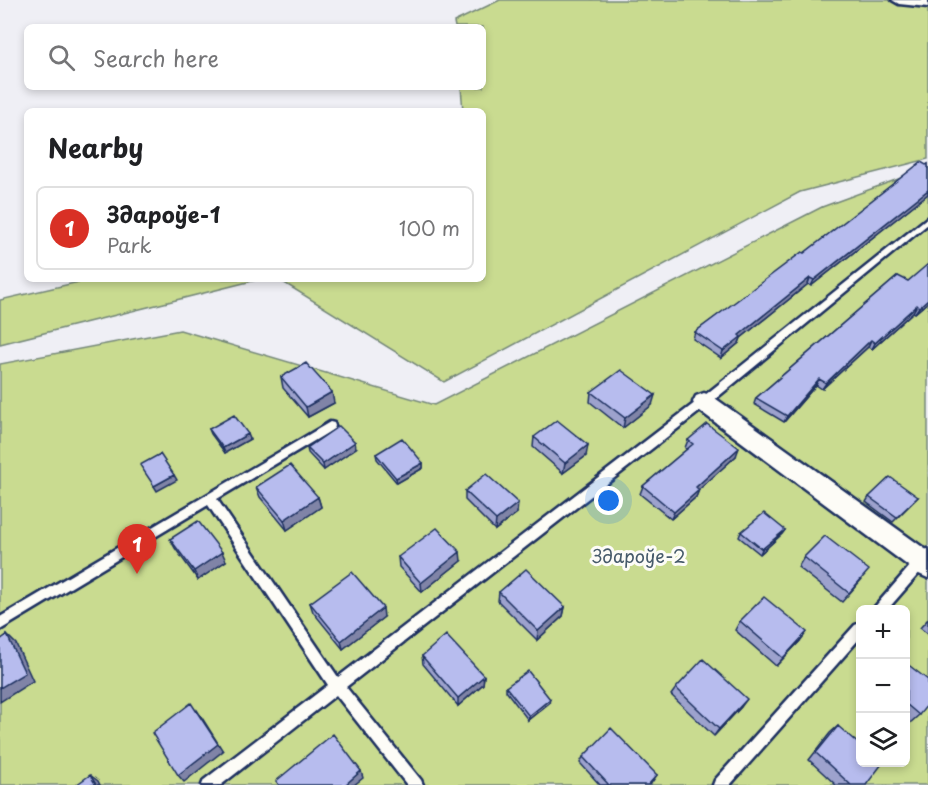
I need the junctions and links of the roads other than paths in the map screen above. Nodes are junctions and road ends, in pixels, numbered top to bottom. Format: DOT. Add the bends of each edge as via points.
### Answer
graph roads {
  1 [pos="899,0"];
  2 [pos="928,3"];
  3 [pos="928,220"];
  4 [pos="704,402"];
  5 [pos="330,426"];
  6 [pos="210,498"];
  7 [pos="926,560"];
  8 [pos="882,605"];
  9 [pos="0,624"];
  10 [pos="856,635"];
  11 [pos="336,685"];
  12 [pos="209,785"];
  13 [pos="417,785"];
  14 [pos="720,785"];
  1 -- 2 [label="street"];
  3 -- 4 [label="lane"];
  4 -- 7 [label="street"];
  4 -- 11 [label="lane"];
  5 -- 6 [label="lane"];
  6 -- 9 [label="lane"];
  6 -- 11 [label="lane"];
  7 -- 8 [label="lane"];
  10 -- 14 [label="lane"];
  11 -- 12 [label="lane"];
  11 -- 13 [label="lane"];
}
